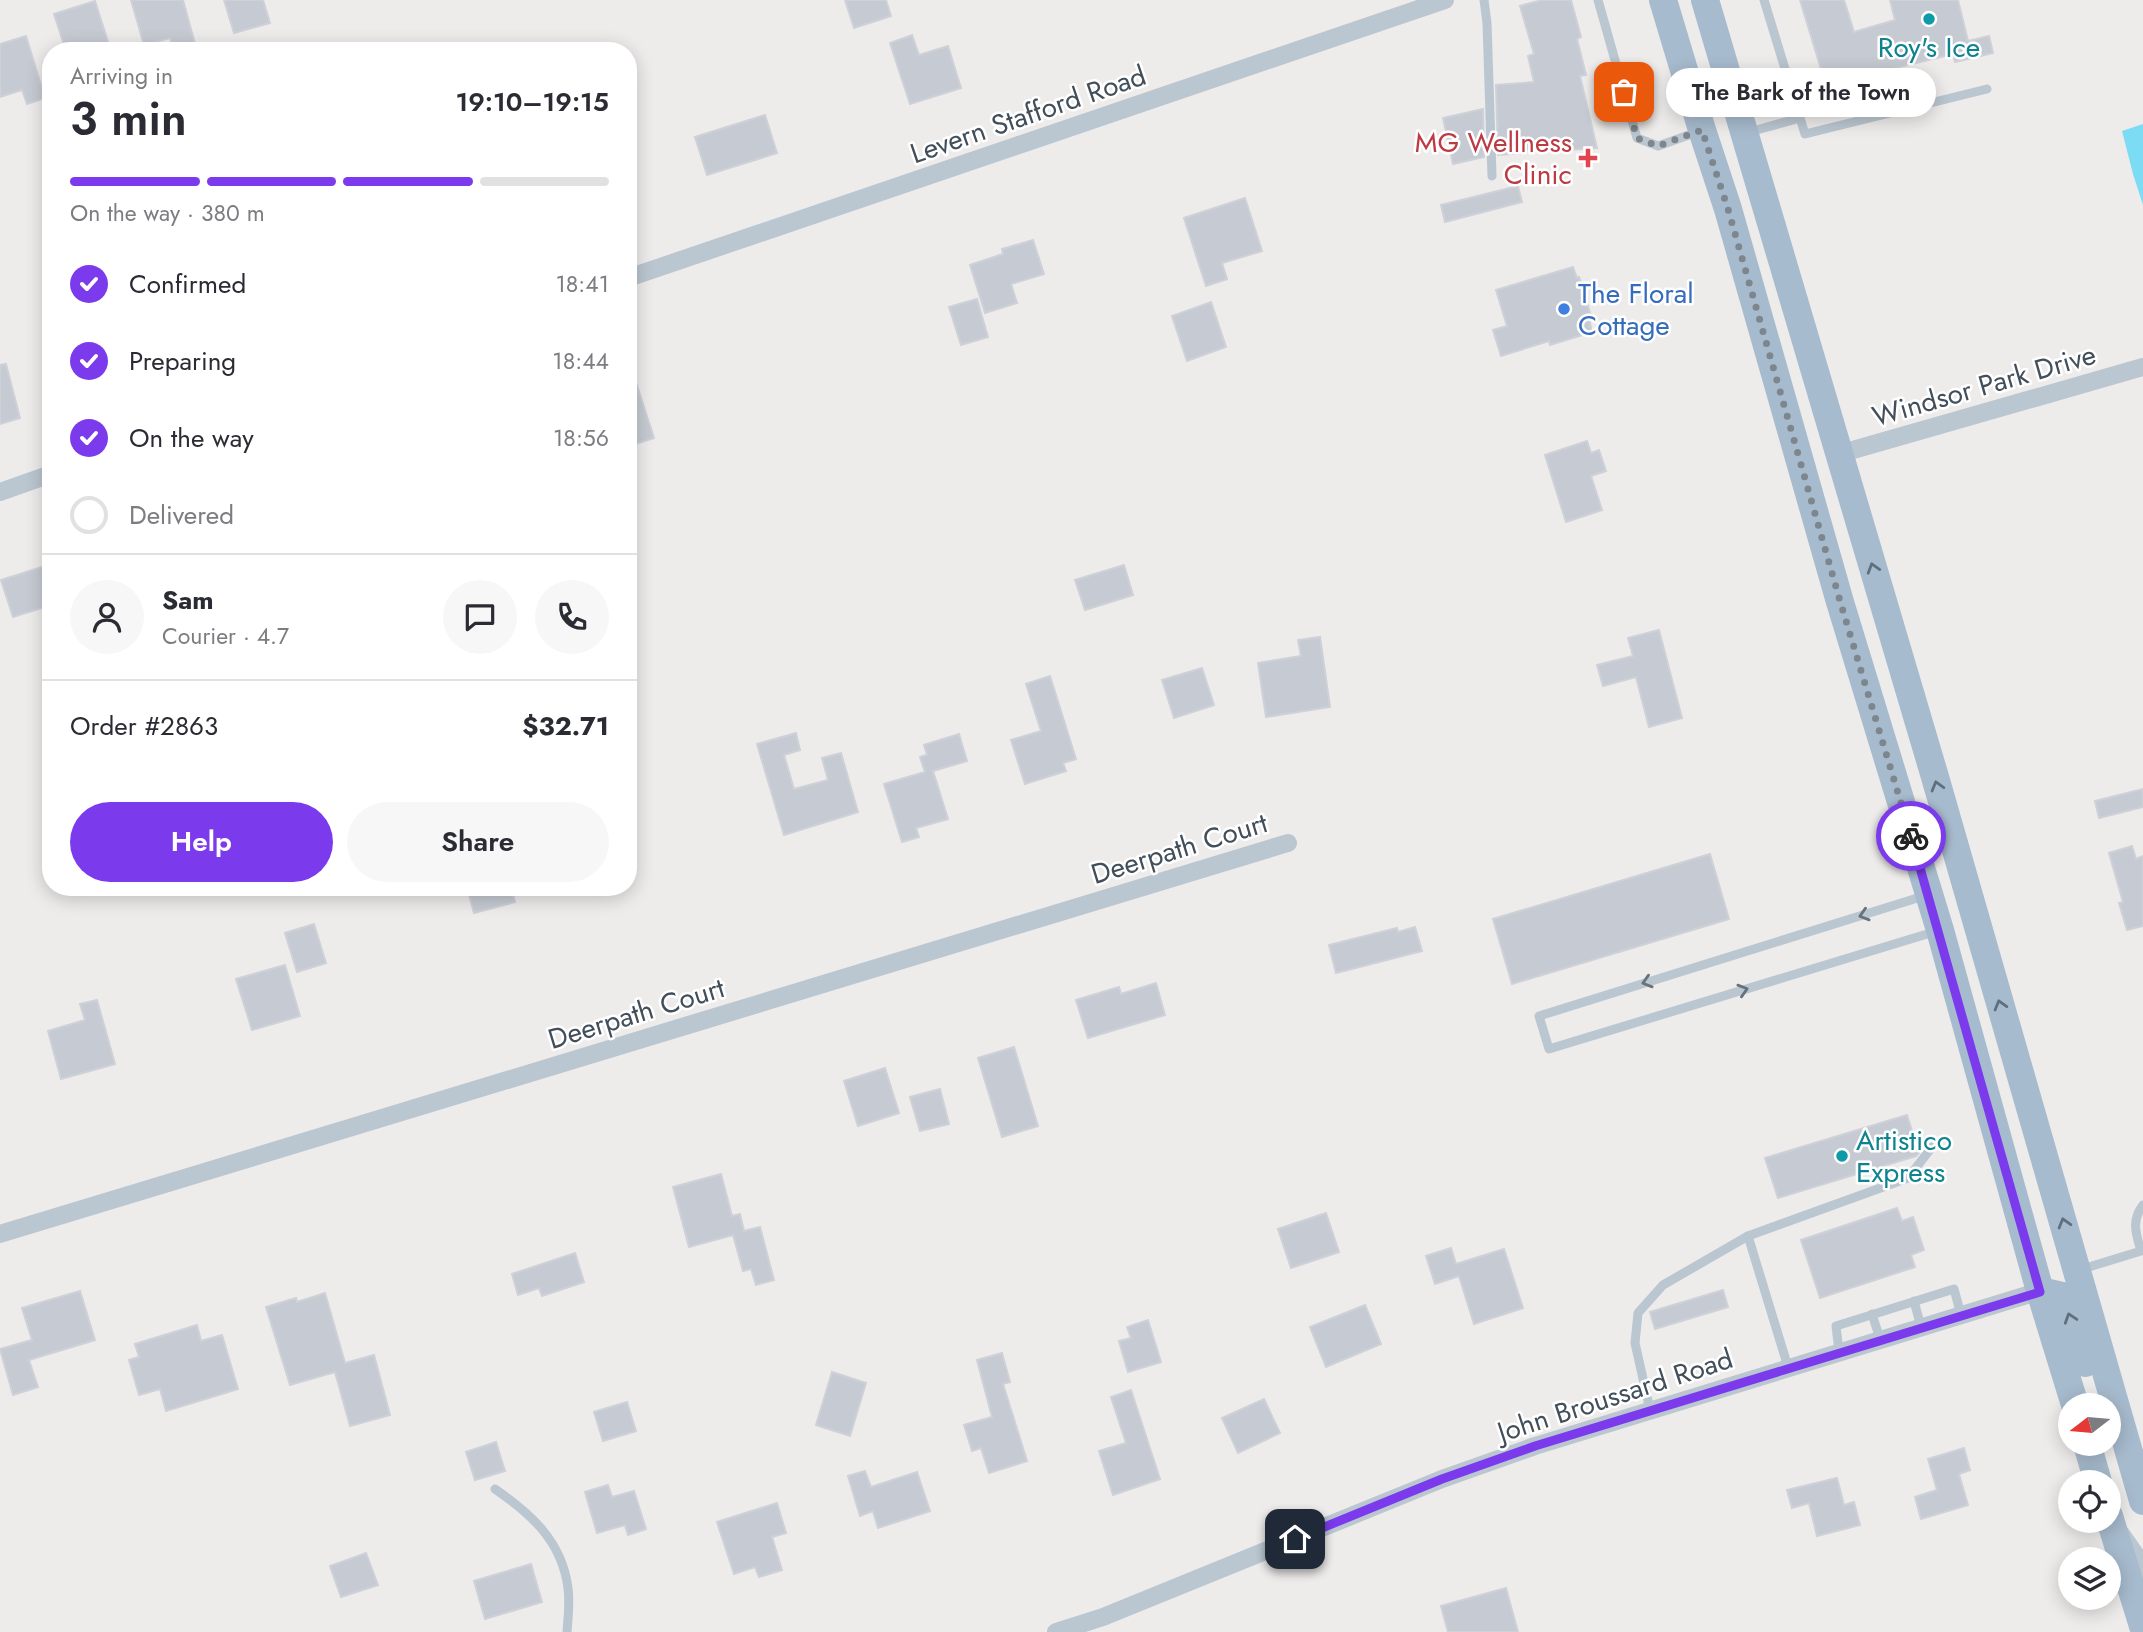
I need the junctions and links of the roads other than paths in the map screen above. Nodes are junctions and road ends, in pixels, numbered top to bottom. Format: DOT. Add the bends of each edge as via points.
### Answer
graph roads {
  1 [pos="1445,0"];
  2 [pos="1484,0"];
  3 [pos="1598,0"];
  4 [pos="1663,0"];
  5 [pos="1685,0"];
  6 [pos="1705,0"];
  7 [pos="1764,0"];
  8 [pos="1720,55"];
  9 [pos="1987,89"];
  10 [pos="1800,118"];
  11 [pos="1702,130"];
  12 [pos="1744,133"];
  13 [pos="1492,176"];
  14 [pos="1739,249"];
  15 [pos="637,275"];
  16 [pos="2143,367"];
  17 [pos="1818,382"];
  18 [pos="1839,454"];
  19 [pos="42,477"];
  20 [pos="0,492"];
  21 [pos="1288,843"];
  22 [pos="1929,894"];
  23 [pos="1940,930"];
  24 [pos="1932,1147"];
  25 [pos="2143,1205"];
  26 [pos="0,1234"];
  27 [pos="1748,1236"];
  28 [pos="2142,1253"];
  29 [pos="2077,1270"];
  30 [pos="2040,1292"];
  31 [pos="1914,1301"];
  32 [pos="1872,1314"];
  33 [pos="1961,1315"];
  34 [pos="1921,1327"];
  35 [pos="1880,1339"];
  36 [pos="1839,1351"];
  37 [pos="1788,1367"];
  38 [pos="2071,1393"];
  39 [pos="2096,1393"];
  40 [pos="2108,1393"];
  41 [pos="1650,1410"];
  42 [pos="2121,1440"];
  43 [pos="495,1489"];
  44 [pos="2143,1501"];
  45 [pos="2114,1533"];
  46 [pos="2120,1533"];
  47 [pos="2143,1574"];
  48 [pos="2143,1626"];
  49 [pos="567,1632"];
  50 [pos="1056,1632"];
  1 -- 15 [label="street, Levern Stafford Road"];
  2 -- 13 [label="lane"];
  3 -- 11 [label="lane" via="1637,138 1658,146"];
  4 -- 11 [label="main road"];
  5 -- 8 [label="main road" via="1692,23"];
  6 -- 8 [label="main road"];
  7 -- 10 [label="lane"];
  8 -- 12 [label="main road"];
  9 -- 10 [label="lane" via="1805,134"];
  10 -- 12 [label="lane"];
  11 -- 14 [label="main road"];
  12 -- 17 [label="main road"];
  14 -- 17 [label="main road" via="1767,294 1782,349 1794,366"];
  14 -- 22 [label="main road"];
  16 -- 18 [label="street, Windsor Park Drive"];
  17 -- 18 [label="main road"];
  29 -- 18 [label="main road, one-way"];
  19 -- 20 [label="street"];
  21 -- 26 [label="street, Deerpath Court"];
  22 -- 23 [label="main road"];
  22 -- 23 [label="lane, one-way" via="1539,1016 1549,1049"];
  23 -- 30 [label="main road"];
  24 -- 27 [label="lane" via="1908,1178"];
  25 -- 28 [label="lane" via="2135,1219"];
  27 -- 37 [label="lane"];
  27 -- 41 [label="lane" via="1663,1285 1637,1313 1635,1343"];
  28 -- 29 [label="lane"];
  29 -- 40 [label="main road"];
  30 -- 33 [label="street, John Broussard Road"];
  30 -- 38 [label="main road"];
  39 -- 30 [label="main road, one-way" via="2062,1296"];
  31 -- 32 [label="lane"];
  31 -- 33 [label="lane" via="1954,1289"];
  31 -- 34 [label="lane"];
  32 -- 35 [label="lane"];
  32 -- 36 [label="lane" via="1836,1326"];
  33 -- 34 [label="street, John Broussard Road"];
  34 -- 35 [label="street, John Broussard Road"];
  35 -- 36 [label="street, John Broussard Road"];
  36 -- 37 [label="street, John Broussard Road"];
  37 -- 41 [label="street, John Broussard Road"];
  41 -- 50 [label="street, John Broussard Road" via="1442,1479"];
  42 -- 44 [label="main road"];
  43 -- 49 [label="lane" via="522,1508 554,1542 568,1587"];
  45 -- 48 [label="main road"];
  46 -- 47 [label="street"];
}
